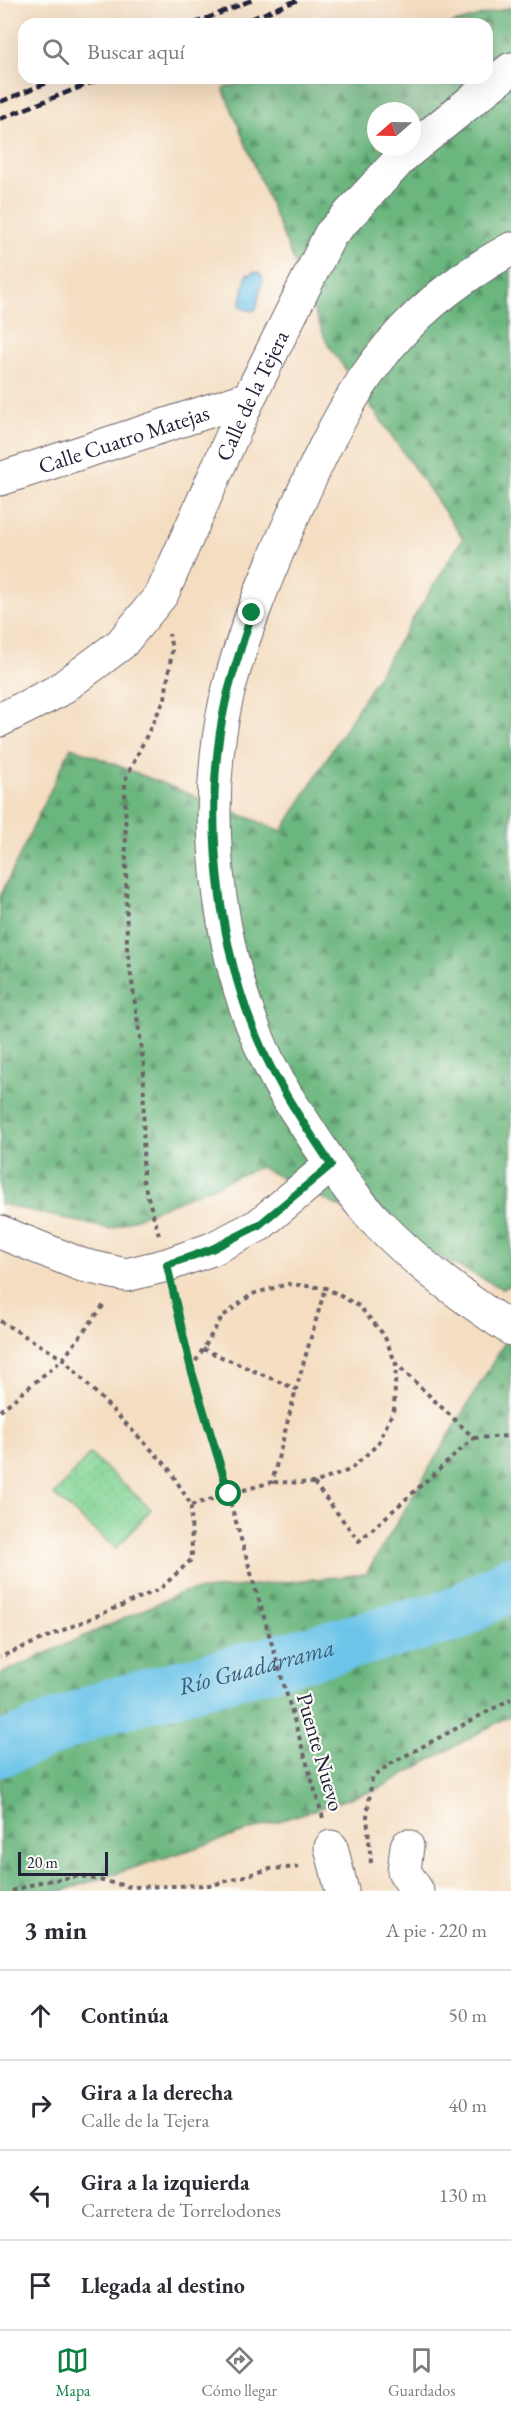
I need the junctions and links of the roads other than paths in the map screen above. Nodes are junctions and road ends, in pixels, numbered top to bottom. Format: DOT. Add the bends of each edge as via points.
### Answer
graph roads {
  1 [pos="511,69"];
  2 [pos="492,84"];
  3 [pos="493,84"];
  4 [pos="511,249"];
  5 [pos="249,398"];
  6 [pos="0,478"];
  7 [pos="0,720"];
  8 [pos="331,1165"];
  9 [pos="0,1232"];
  10 [pos="511,1329"];
  11 [pos="407,1846"];
  12 [pos="417,1891"];
  1 -- 3 [label="street, Calle de la Tejera"];
  2 -- 5 [label="street, Calle de la Tejera" via="403,156 330,235"];
  4 -- 8 [label="street" via="476,268 418,314 380,356 354,393 276,554 252,613 226,702 218,754 215,828 228,946 266,1056"];
  5 -- 6 [label="street, Calle Cuatro Matejas"];
  5 -- 7 [label="street, Calle de la Tejera" via="162,594 121,644 58,691"];
  8 -- 9 [label="street" via="259,1225 212,1249 126,1275 82,1265"];
  8 -- 10 [label="street" via="377,1223 432,1274"];
  11 -- 12 [label="street" via="404,1872"];
}
